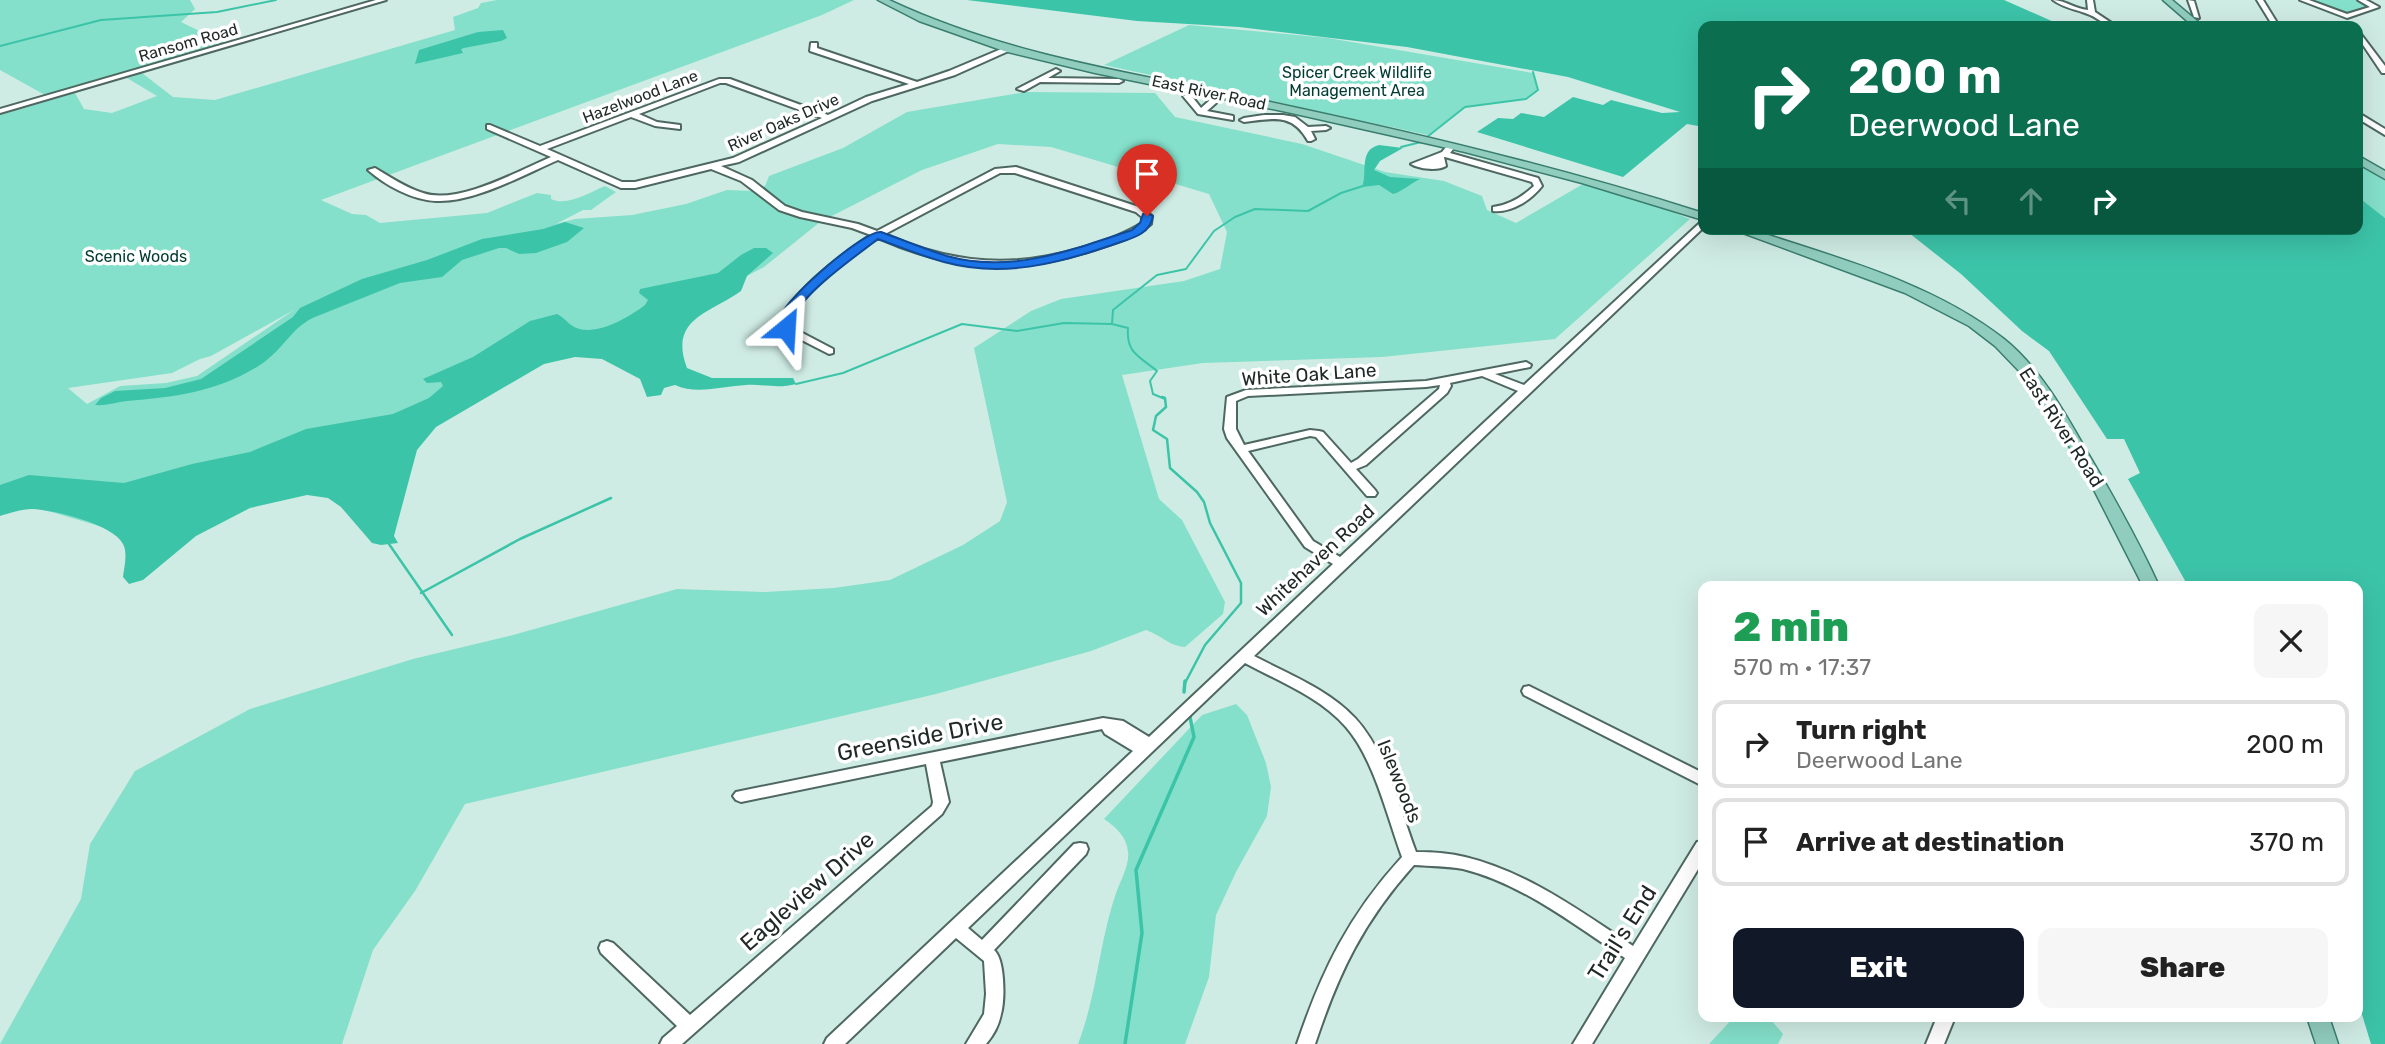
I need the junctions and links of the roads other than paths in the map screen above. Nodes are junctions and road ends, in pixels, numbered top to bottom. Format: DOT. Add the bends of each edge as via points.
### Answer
graph roads {
  1 [pos="383,0"];
  2 [pos="882,0"];
  3 [pos="2056,0"];
  4 [pos="2090,0"];
  5 [pos="2167,0"];
  6 [pos="2178,0"];
  7 [pos="2191,0"];
  8 [pos="2260,0"];
  9 [pos="2302,0"];
  10 [pos="2361,0"];
  11 [pos="2376,6"];
  12 [pos="2385,7"];
  13 [pos="2090,12"];
  14 [pos="2347,16"];
  15 [pos="2104,21"];
  16 [pos="2196,21"];
  17 [pos="2197,21"];
  18 [pos="2198,21"];
  19 [pos="2273,21"];
  20 [pos="2350,21"];
  21 [pos="2363,39"];
  22 [pos="814,45"];
  23 [pos="1009,49"];
  24 [pos="2363,54"];
  25 [pos="2374,55"];
  26 [pos="2385,57"];
  27 [pos="1100,69"];
  28 [pos="1056,71"];
  29 [pos="2385,71"];
  30 [pos="1039,80"];
  31 [pos="1083,80"];
  32 [pos="1119,81"];
  33 [pos="917,84"];
  34 [pos="1021,89"];
  35 [pos="1222,95"];
  36 [pos="1187,96"];
  37 [pos="0,111"];
  38 [pos="1201,112"];
  39 [pos="631,114"];
  40 [pos="1292,114"];
  41 [pos="830,118"];
  42 [pos="1230,118"];
  43 [pos="2363,118"];
  44 [pos="1244,120"];
  45 [pos="490,127"];
  46 [pos="677,127"];
  47 [pos="1314,132"];
  48 [pos="2385,133"];
  49 [pos="540,149"];
  50 [pos="558,157"];
  51 [pos="2363,162"];
  52 [pos="714,167"];
  53 [pos="372,170"];
  54 [pos="1532,173"];
  55 [pos="2382,173"];
  56 [pos="1496,209"];
  57 [pos="1698,216"];
  58 [pos="1698,228"];
  59 [pos="877,235"];
  60 [pos="1754,235"];
  61 [pos="829,351"];
  62 [pos="1526,365"];
  63 [pos="1488,372"];
  64 [pos="1444,381"];
  65 [pos="1528,388"];
  66 [pos="1241,449"];
  67 [pos="1350,467"];
  68 [pos="1371,493"];
  69 [pos="1342,564"];
  70 [pos="2148,581"];
  71 [pos="1243,656"];
  72 [pos="1529,691"];
  73 [pos="1109,725"];
  74 [pos="1147,748"];
  75 [pos="932,759"];
  76 [pos="1698,777"];
  77 [pos="741,796"];
  78 [pos="1080,849"];
  79 [pos="1698,855"];
  80 [pos="1410,858"];
  81 [pos="956,928"];
  82 [pos="607,948"];
  83 [pos="984,949"];
  84 [pos="1634,956"];
  85 [pos="1944,1022"];
  86 [pos="2320,1022"];
  87 [pos="690,1026"];
  88 [pos="669,1044"];
  89 [pos="833,1044"];
  90 [pos="975,1044"];
  91 [pos="1306,1044"];
  92 [pos="1582,1044"];
  93 [pos="1935,1044"];
  94 [pos="2327,1044"];
  1 -- 37 [label="street, Ransom Road"];
  2 -- 23 [label="main road, East River Road" via="933,25"];
  3 -- 13 [label="street"];
  4 -- 13 [label="street"];
  5 -- 16 [label="main road"];
  6 -- 7 [label="street"];
  6 -- 17 [label="main road"];
  7 -- 18 [label="street"];
  8 -- 19 [label="street"];
  9 -- 14 [label="street"];
  10 -- 11 [label="street"];
  11 -- 12 [label="street"];
  11 -- 14 [label="street"];
  13 -- 15 [label="street"];
  14 -- 20 [label="street"];
  21 -- 25 [label="street"];
  22 -- 33 [label="street" via="813,49"];
  23 -- 27 [label="main road, East River Road"];
  23 -- 33 [label="street, River Oaks Drive"];
  24 -- 25 [label="street"];
  25 -- 26 [label="street"];
  25 -- 29 [label="street"];
  27 -- 31 [label="street"];
  27 -- 35 [label="main road, East River Road"];
  28 -- 30 [label="street"];
  30 -- 31 [label="street"];
  30 -- 34 [label="street"];
  31 -- 32 [label="street"];
  33 -- 41 [label="street, River Oaks Drive"];
  35 -- 38 [label="street"];
  35 -- 40 [label="main road, East River Road"];
  36 -- 38 [label="street"];
  38 -- 42 [label="street"];
  39 -- 41 [label="street, Hazelwood Lane" via="713,82 727,81"];
  39 -- 46 [label="street" via="660,126"];
  39 -- 49 [label="street, Hazelwood Lane"];
  40 -- 44 [label="street"];
  40 -- 47 [label="street"];
  40 -- 54 [label="main road, East River Road"];
  41 -- 52 [label="street, River Oaks Drive"];
  43 -- 48 [label="street"];
  45 -- 49 [label="street, River Oaks Drive"];
  49 -- 50 [label="street, River Oaks Drive"];
  50 -- 52 [label="street, River Oaks Drive" via="625,186"];
  50 -- 53 [label="street" via="466,194 434,198"];
  51 -- 55 [label="main road"];
  52 -- 59 [label="street" via="745,180 785,209"];
  54 -- 56 [label="street" via="1538,186 1533,192"];
  54 -- 57 [label="main road, East River Road"];
  58 -- 65 [label="street, Whitehaven Road"];
  59 -- 59 [label="street" via="947,260 984,266 1023,265 1067,256 1136,232 1146,224 1147,216 1016,170 998,171"];
  59 -- 61 [label="street" via="820,279 785,320 790,331"];
  60 -- 70 [label="main road, East River Road" via="1925,298 1998,341 2039,387 2089,465"];
  62 -- 63 [label="street, White Oak Lane"];
  63 -- 64 [label="street, White Oak Lane"];
  63 -- 65 [label="street"];
  64 -- 66 [label="street, White Oak Lane" via="1238,395 1229,404 1230,429"];
  64 -- 67 [label="street" via="1443,391 1362,462"];
  65 -- 69 [label="street, Whitehaven Road"];
  66 -- 67 [label="street" via="1314,433 1325,438"];
  66 -- 69 [label="street, White Oak Lane" via="1310,544"];
  67 -- 68 [label="street"];
  69 -- 71 [label="street, Whitehaven Road"];
  71 -- 74 [label="street, Whitehaven Road"];
  71 -- 80 [label="street, Islewoods" via="1317,696 1354,727"];
  72 -- 76 [label="street"];
  73 -- 74 [label="street, Greenside Drive" via="1118,725"];
  73 -- 75 [label="street, Greenside Drive"];
  74 -- 81 [label="street, Whitehaven Road"];
  75 -- 77 [label="street, Greenside Drive"];
  75 -- 87 [label="street, Eagleview Drive" via="941,803 937,810"];
  78 -- 83 [label="street"];
  79 -- 84 [label="street, Trail's End"];
  80 -- 84 [label="street" via="1458,862 1520,884"];
  80 -- 91 [label="street" via="1379,891 1345,945"];
  81 -- 83 [label="street"];
  81 -- 89 [label="street, Whitehaven Road"];
  82 -- 87 [label="street"];
  83 -- 90 [label="street" via="992,957 994,1014 989,1029"];
  84 -- 92 [label="street, Trail's End"];
  85 -- 93 [label="street"];
  86 -- 94 [label="main road"];
  87 -- 88 [label="street, Eagleview Drive"];
}
